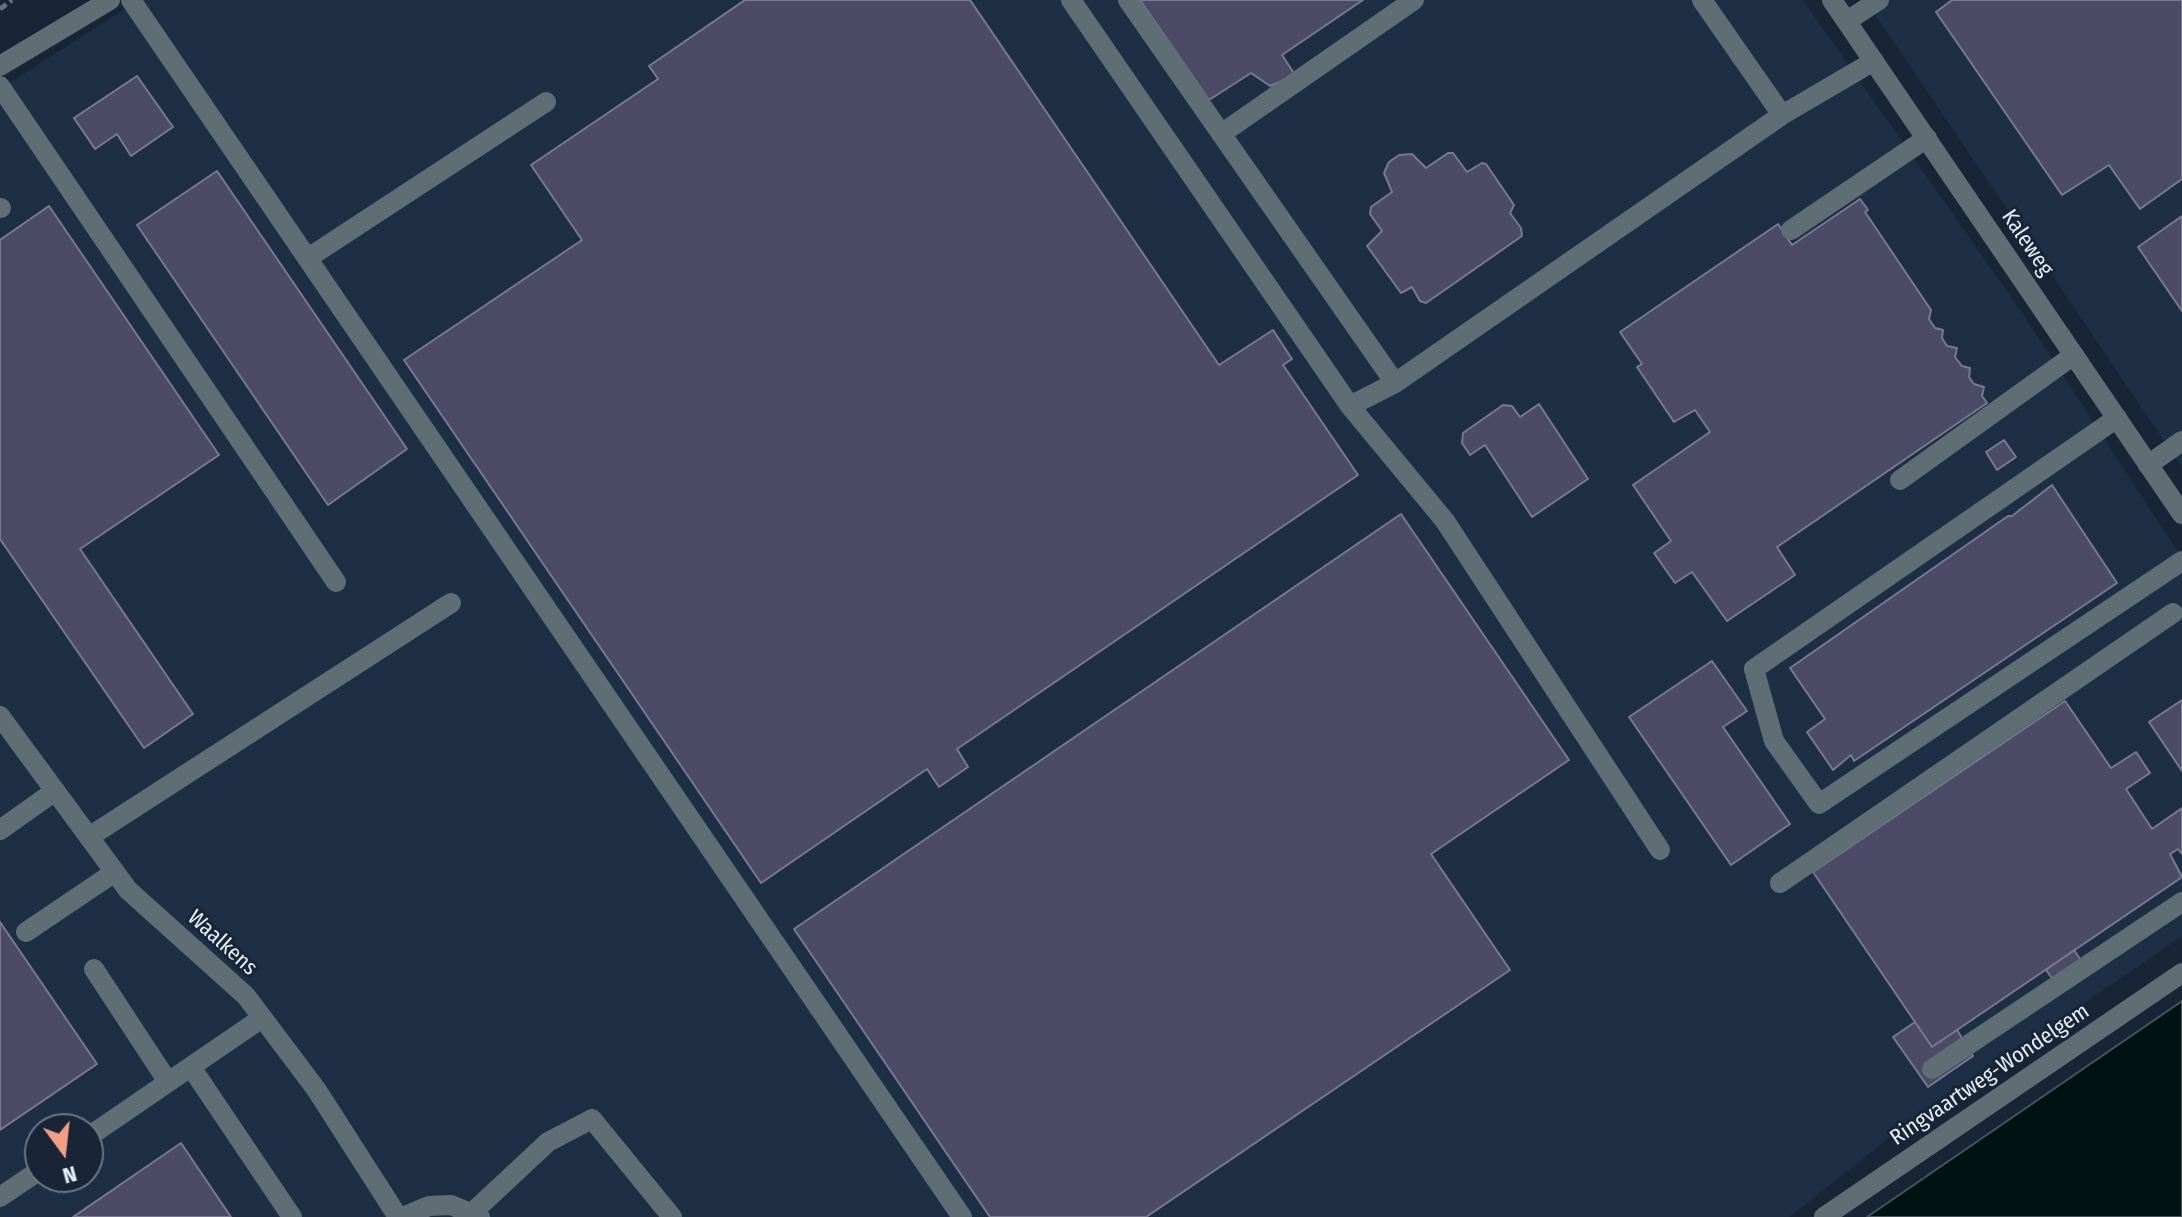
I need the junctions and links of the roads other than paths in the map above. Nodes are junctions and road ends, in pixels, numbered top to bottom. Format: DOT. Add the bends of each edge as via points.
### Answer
graph roads {
  1 [pos="110,0"];
  2 [pos="131,0"];
  3 [pos="1071,0"];
  4 [pos="1128,0"];
  5 [pos="1414,0"];
  6 [pos="1702,0"];
  7 [pos="1832,0"];
  8 [pos="1879,0"];
  9 [pos="1847,21"];
  10 [pos="1874,61"];
  11 [pos="0,66"];
  12 [pos="0,86"];
  13 [pos="546,102"];
  14 [pos="1782,115"];
  15 [pos="1221,134"];
  16 [pos="1927,138"];
  17 [pos="1791,230"];
  18 [pos="308,258"];
  19 [pos="2074,355"];
  20 [pos="1395,383"];
  21 [pos="1350,406"];
  22 [pos="2117,418"];
  23 [pos="2182,441"];
  24 [pos="2148,465"];
  25 [pos="1900,480"];
  26 [pos="2182,514"];
  27 [pos="2182,561"];
  28 [pos="336,582"];
  29 [pos="451,603"];
  30 [pos="2179,615"];
  31 [pos="0,716"];
  32 [pos="55,791"];
  33 [pos="0,830"];
  34 [pos="89,837"];
  35 [pos="1660,850"];
  36 [pos="115,872"];
  37 [pos="1780,883"];
  38 [pos="2182,902"];
  39 [pos="26,932"];
  40 [pos="94,969"];
  41 [pos="2182,973"];
  42 [pos="262,1018"];
  43 [pos="191,1067"];
  44 [pos="1932,1069"];
  45 [pos="168,1082"];
  46 [pos="104,1126"];
  47 [pos="24,1181"];
  48 [pos="0,1197"];
  49 [pos="476,1214"];
  50 [pos="292,1217"];
  51 [pos="400,1217"];
  52 [pos="672,1217"];
  53 [pos="962,1217"];
  54 [pos="1824,1217"];
  1 -- 11 [label="street"];
  2 -- 18 [label="street"];
  3 -- 21 [label="street"];
  4 -- 15 [label="street"];
  5 -- 15 [label="street"];
  6 -- 14 [label="street"];
  7 -- 9 [label="street, Kaleweg"];
  8 -- 9 [label="street"];
  9 -- 10 [label="street, Kaleweg"];
  10 -- 14 [label="street"];
  10 -- 16 [label="street, Kaleweg"];
  12 -- 28 [label="street"];
  13 -- 18 [label="street"];
  14 -- 20 [label="street"];
  15 -- 20 [label="street"];
  16 -- 17 [label="street"];
  16 -- 19 [label="street, Kaleweg"];
  18 -- 53 [label="street"];
  19 -- 22 [label="street, Kaleweg"];
  19 -- 25 [label="street"];
  20 -- 21 [label="street"];
  21 -- 35 [label="street" via="1445,521"];
  22 -- 24 [label="street, Kaleweg"];
  22 -- 27 [label="street" via="1754,669 1774,741 1819,804"];
  23 -- 24 [label="street"];
  24 -- 26 [label="street, Kaleweg"];
  29 -- 34 [label="street"];
  30 -- 37 [label="street"];
  31 -- 32 [label="street, Waalkens"];
  32 -- 33 [label="street"];
  32 -- 34 [label="street, Waalkens"];
  34 -- 36 [label="street, Waalkens"];
  36 -- 39 [label="street"];
  36 -- 42 [label="street, Waalkens" via="128,890 246,996"];
  38 -- 44 [label="street"];
  40 -- 45 [label="street"];
  41 -- 54 [label="street, Ringvaartweg-Wondelgem"];
  42 -- 43 [label="street"];
  42 -- 51 [label="street, Waalkens"];
  43 -- 45 [label="street"];
  43 -- 50 [label="street"];
  45 -- 46 [label="street"];
  47 -- 48 [label="street"];
  49 -- 51 [label="street, Waalkens" via="451,1205 429,1206"];
  49 -- 52 [label="street" via="548,1142 592,1119"];
}
